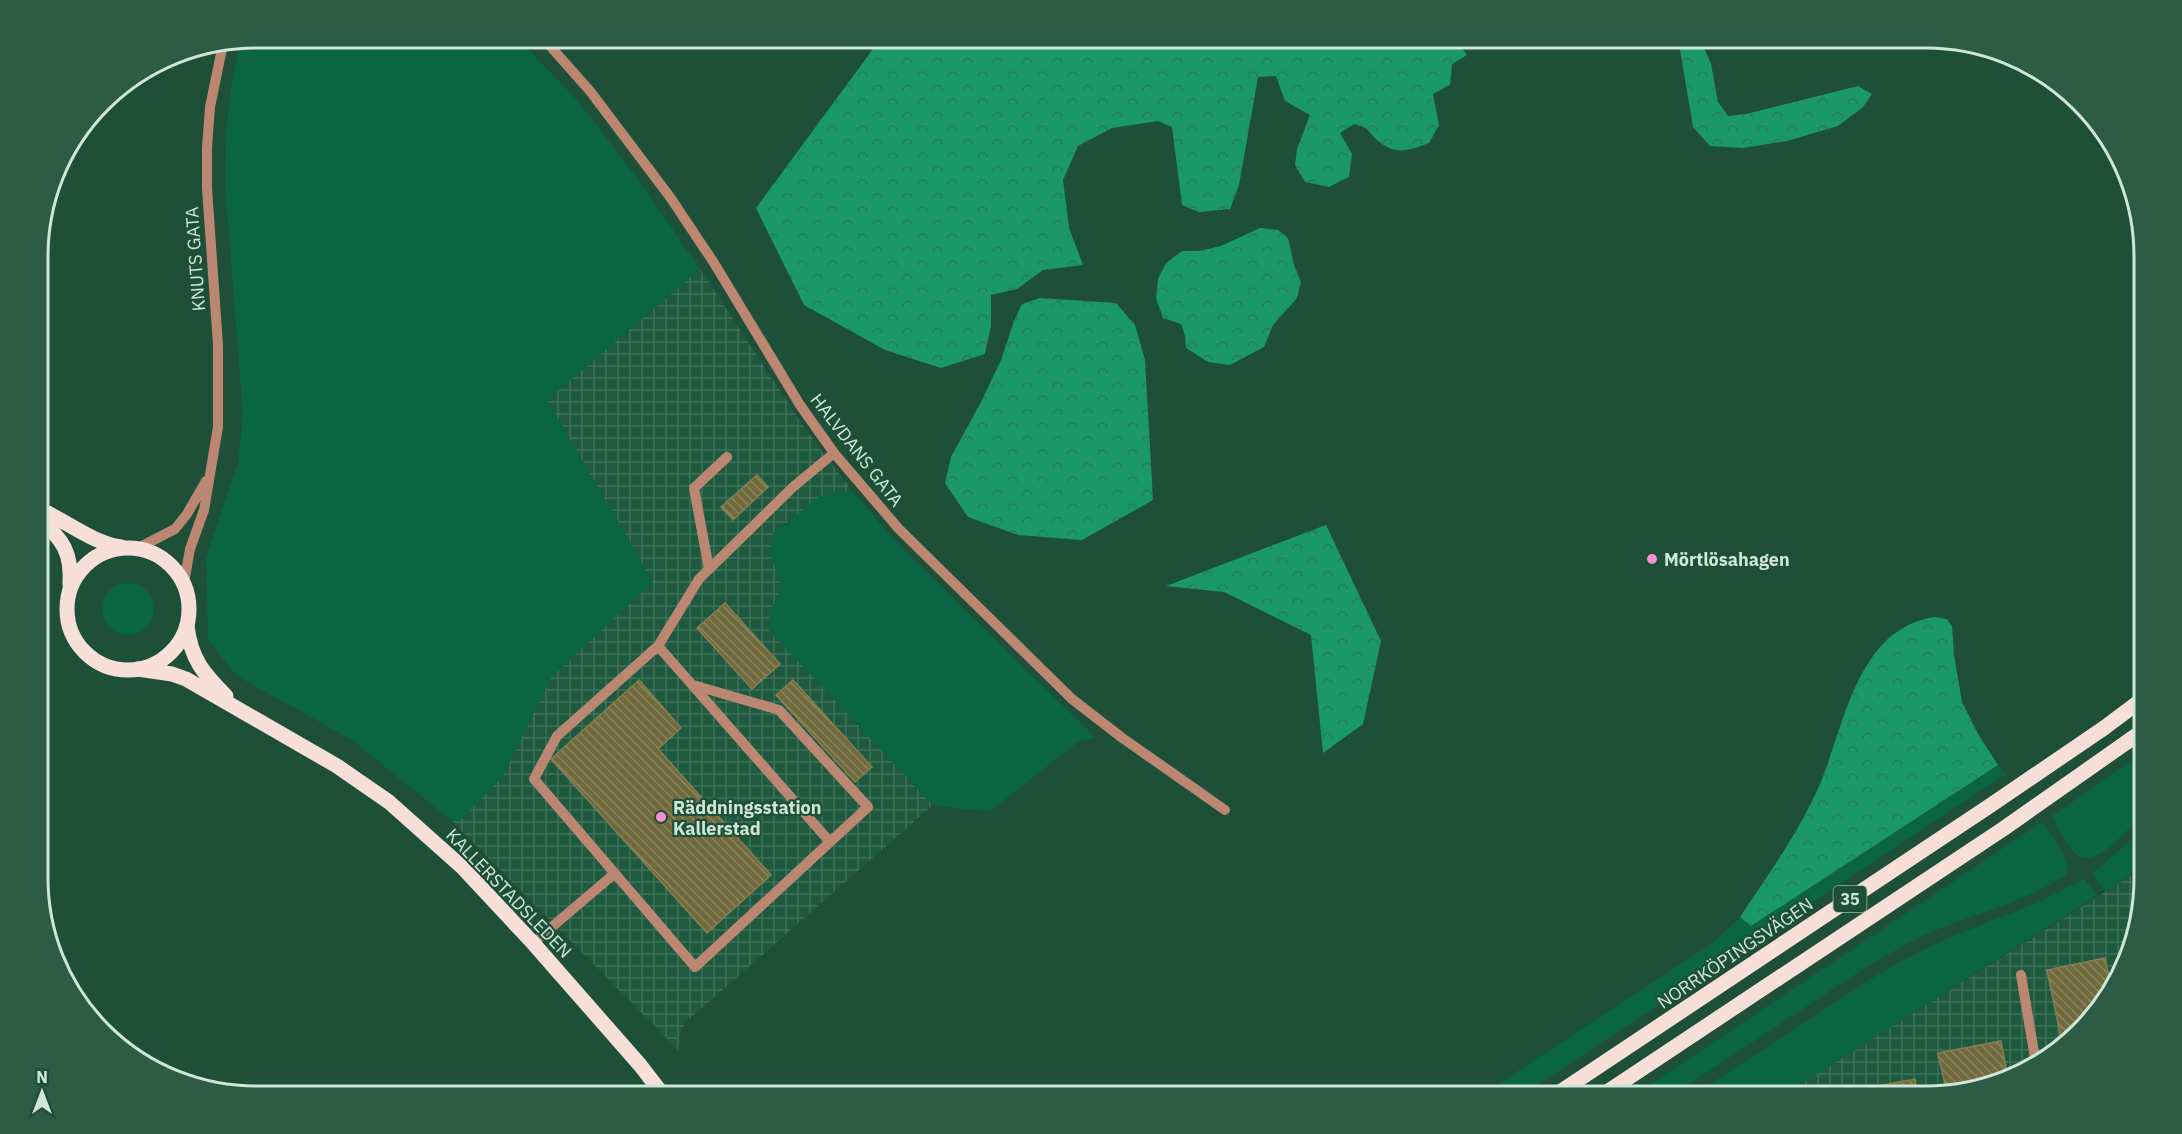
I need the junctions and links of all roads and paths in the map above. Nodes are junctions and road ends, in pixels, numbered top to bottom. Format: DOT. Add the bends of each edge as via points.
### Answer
graph roads {
  1 [pos="552,48"];
  2 [pos="222,51"];
  3 [pos="834,453"];
  4 [pos="727,457"];
  5 [pos="210,472"];
  6 [pos="48,513"];
  7 [pos="48,526"];
  8 [pos="132,548"];
  9 [pos="709,569"];
  10 [pos="184,583"];
  11 [pos="70,591"];
  12 [pos="187,626"];
  13 [pos="658,646"];
  14 [pos="138,669"];
  15 [pos="693,685"];
  16 [pos="2134,706"];
  17 [pos="238,709"];
  18 [pos="2134,737"];
  19 [pos="1225,810"];
  20 [pos="830,842"];
  21 [pos="614,874"];
  22 [pos="533,943"];
  23 [pos="2021,975"];
  24 [pos="2035,1055"];
  25 [pos="656,1086"];
  26 [pos="1569,1086"];
  27 [pos="1616,1086"];
  1 -- 3 [label="street, HALVDANS GATA" via="590,91 670,197"];
  2 -- 5 [label="street, KNUTS GATA" via="210,107 207,148 220,388"];
  3 -- 9 [label="street"];
  3 -- 19 [label="street, HALVDANS GATA" via="898,529 1072,699"];
  4 -- 9 [label="street" via="694,488"];
  5 -- 8 [label="street, KNUTS GATA" via="188,514 175,529"];
  5 -- 10 [label="street, KNUTS GATA"];
  6 -- 8 [label="main road" via="99,542"];
  7 -- 11 [label="main road" via="70,560"];
  8 -- 10 [label="main road" via="160,556"];
  8 -- 11 [label="main road" via="98,555 76,577"];
  9 -- 13 [label="street"];
  10 -- 12 [label="main road" via="190,604"];
  11 -- 14 [label="main road" via="68,618 82,649 110,667"];
  12 -- 14 [label="main road" via="182,639 163,659"];
  12 -- 17 [label="main road, KALLERSTADSLEDEN" via="197,663"];
  13 -- 15 [label="street"];
  13 -- 21 [label="street" via="557,736 534,779"];
  14 -- 17 [label="main road, KALLERSTADSLEDEN" via="186,679"];
  15 -- 20 [label="street"];
  15 -- 20 [label="street" via="779,710 868,807"];
  16 -- 26 [label="main road, NORRKÖPINGSVÄGEN / 35"];
  17 -- 22 [label="main road, KALLERSTADSLEDEN" via="337,766 389,802 462,867"];
  18 -- 27 [label="main road, 35" via="2003,829"];
  20 -- 21 [label="street" via="695,967"];
  21 -- 22 [label="street"];
  22 -- 25 [label="main road, KALLERSTADSLEDEN"];
  23 -- 24 [label="street"];
}
